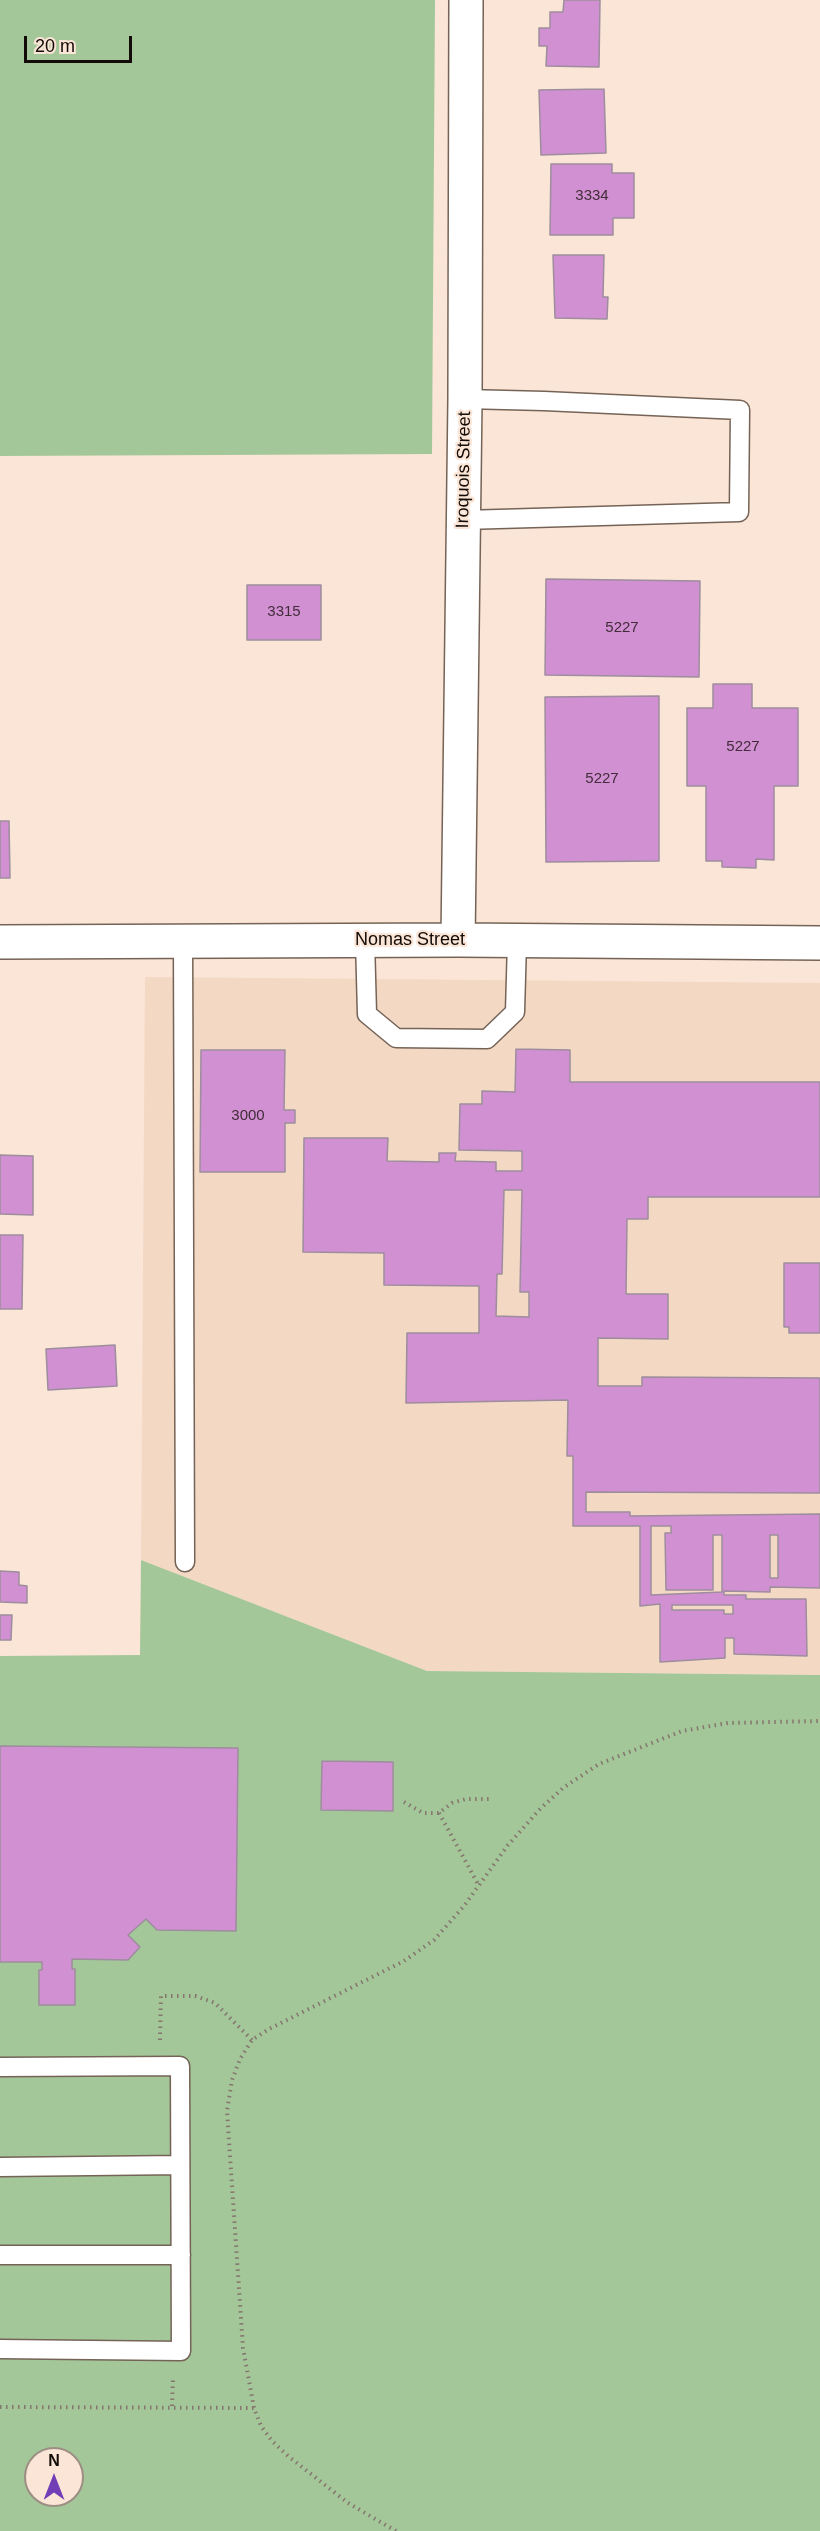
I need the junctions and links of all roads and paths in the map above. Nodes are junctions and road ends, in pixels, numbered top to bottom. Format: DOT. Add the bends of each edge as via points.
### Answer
graph roads {
  1 [pos="466,0"];
  2 [pos="465,399"];
  3 [pos="464,520"];
  4 [pos="183,940"];
  5 [pos="365,940"];
  6 [pos="458,940"];
  7 [pos="517,941"];
  8 [pos="0,942"];
  9 [pos="820,943"];
  10 [pos="184,1562"];
  11 [pos="820,1722"];
  12 [pos="492,1799"];
  13 [pos="404,1802"];
  14 [pos="439,1813"];
  15 [pos="478,1884"];
  16 [pos="252,2040"];
  17 [pos="0,2067"];
  18 [pos="160,2067"];
  19 [pos="180,2165"];
  20 [pos="0,2167"];
  21 [pos="0,2254"];
  22 [pos="181,2254"];
  23 [pos="0,2349"];
  24 [pos="0,2407"];
  25 [pos="254,2408"];
  26 [pos="396,2531"];
  1 -- 2 [label="street, Iroquois Street"];
  2 -- 3 [label="street, Iroquois Street"];
  2 -- 3 [label="lane" via="740,410 739,512"];
  3 -- 6 [label="street, Iroquois Street"];
  4 -- 5 [label="street, Nomas Street"];
  4 -- 8 [label="street, Nomas Street"];
  4 -- 10 [label="lane"];
  5 -- 6 [label="street, Nomas Street"];
  5 -- 7 [label="lane" via="367,1014 374,1020 396,1038 487,1040 515,1012"];
  6 -- 7 [label="street, Nomas Street"];
  7 -- 9 [label="street, Nomas Street"];
  11 -- 15 [label="path" via="728,1724 681,1731 599,1764 538,1810"];
  12 -- 14 [label="path" via="466,1799"];
  13 -- 14 [label="path" via="423,1813"];
  14 -- 15 [label="path"];
  15 -- 16 [label="path" via="434,1940 404,1961"];
  16 -- 18 [label="path" via="215,2003 195,1996 161,1996"];
  16 -- 25 [label="path" via="232,2080 227,2111 243,2349"];
  17 -- 18 [label="lane"];
  18 -- 19 [label="lane" via="180,2066"];
  19 -- 20 [label="lane"];
  19 -- 22 [label="lane"];
  21 -- 22 [label="lane"];
  22 -- 23 [label="lane" via="182,2351"];
  24 -- 25 [label="path"];
  25 -- 26 [label="path" via="261,2426 288,2456 348,2503"];
}
